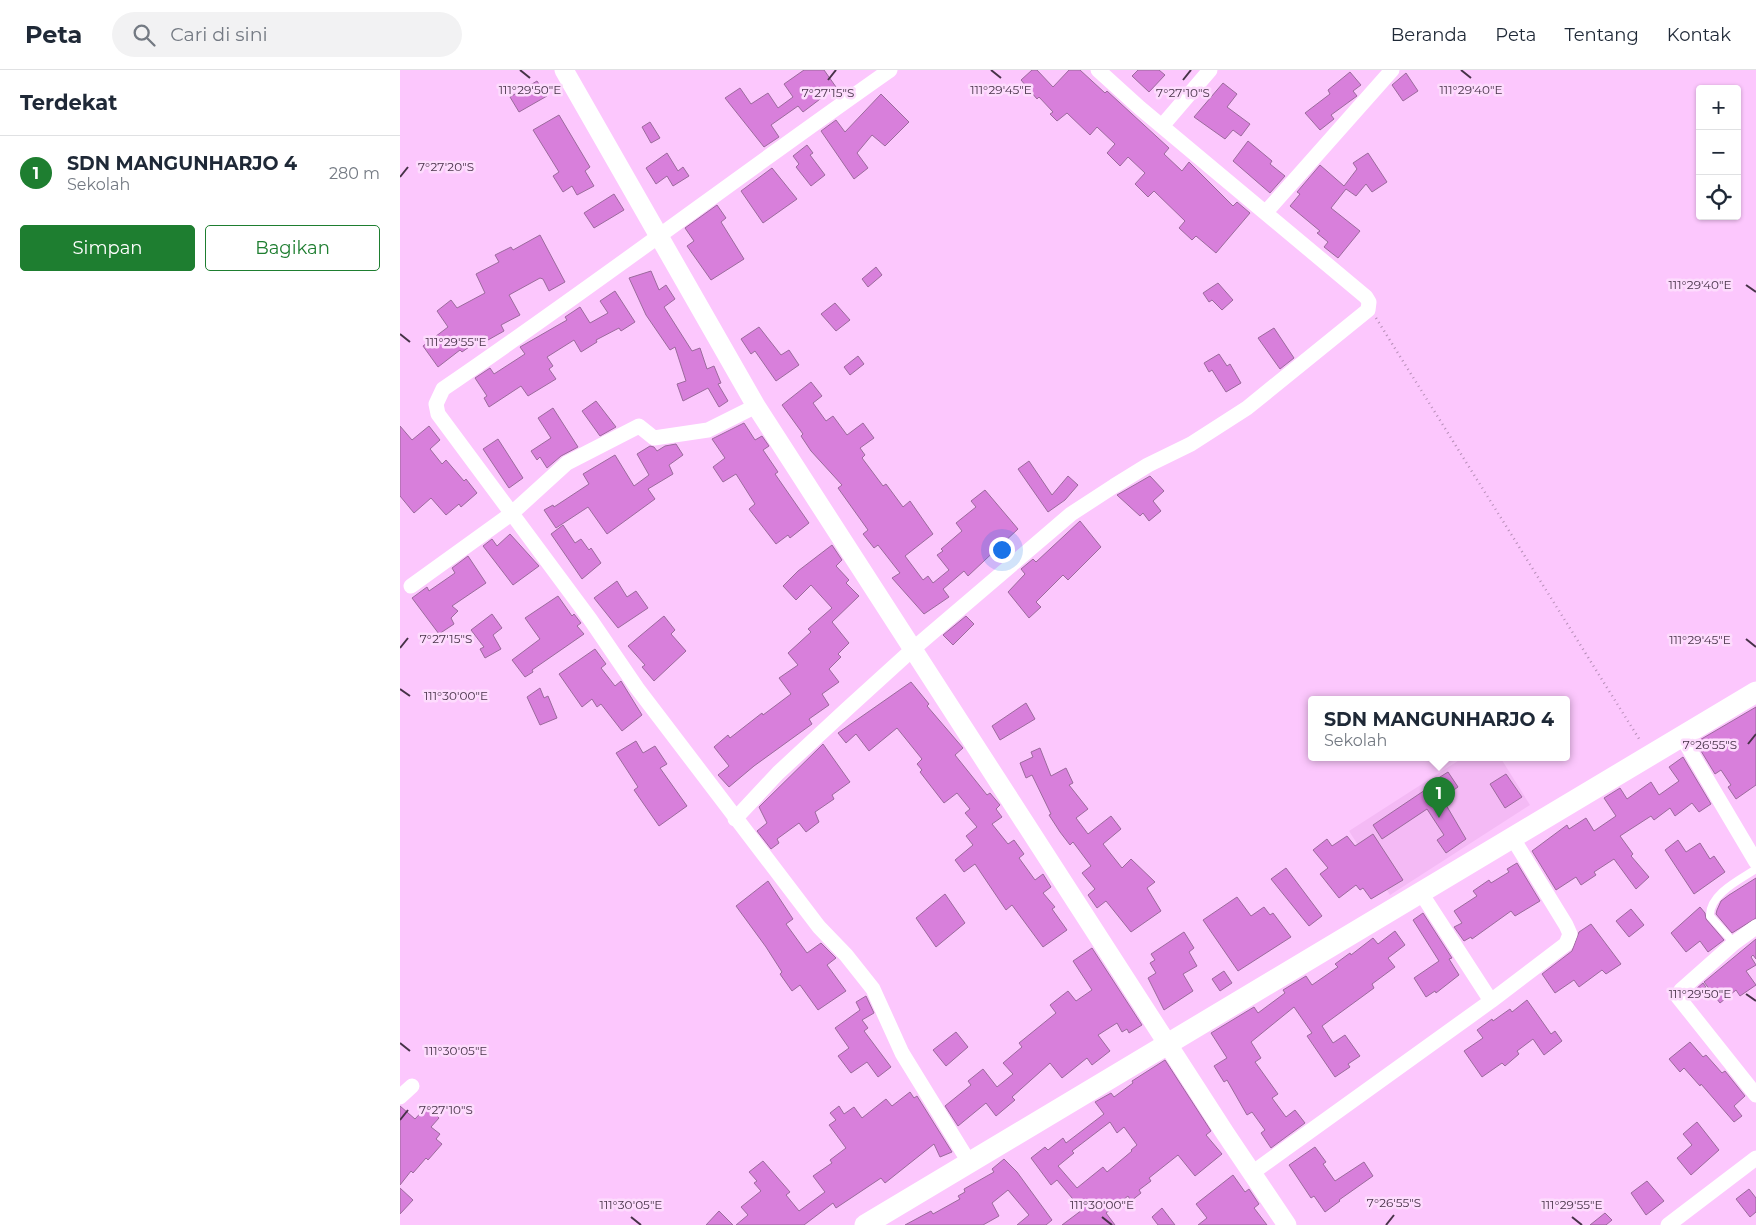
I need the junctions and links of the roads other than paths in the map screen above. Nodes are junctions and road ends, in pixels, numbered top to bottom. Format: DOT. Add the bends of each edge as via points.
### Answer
graph roads {
  1 [pos="564,70"];
  2 [pos="890,70"];
  3 [pos="1098,70"];
  4 [pos="1210,70"];
  5 [pos="1392,70"];
  6 [pos="1162,126"];
  7 [pos="1266,212"];
  8 [pos="658,235"];
  9 [pos="756,406"];
  10 [pos="511,514"];
  11 [pos="411,586"];
  12 [pos="912,650"];
  13 [pos="1756,692"];
  14 [pos="1682,737"];
  15 [pos="735,819"];
  16 [pos="1512,837"];
  17 [pos="1756,862"];
  18 [pos="1756,869"];
  19 [pos="1421,893"];
  20 [pos="1756,927"];
  21 [pos="1734,943"];
  22 [pos="1491,1001"];
  23 [pos="1168,1042"];
  24 [pos="412,1086"];
  25 [pos="1756,1095"];
  26 [pos="400,1097"];
  27 [pos="1756,1158"];
  28 [pos="969,1162"];
  29 [pos="1252,1173"];
  30 [pos="865,1225"];
  31 [pos="1286,1225"];
  32 [pos="1668,1225"];
  1 -- 8 [label="street"];
  2 -- 8 [label="street"];
  3 -- 6 [label="street"];
  4 -- 6 [label="street"];
  5 -- 7 [label="street"];
  6 -- 7 [label="street"];
  7 -- 12 [label="street" via="1366,297 1368,310 1247,408 1071,514"];
  8 -- 9 [label="street"];
  8 -- 10 [label="street" via="533,328 443,389 437,397 438,414"];
  9 -- 10 [label="street" via="708,430 654,438 639,426 567,463"];
  9 -- 12 [label="street"];
  10 -- 11 [label="street"];
  10 -- 15 [label="street"];
  12 -- 15 [label="street" via="778,773"];
  12 -- 23 [label="street"];
  13 -- 14 [label="main road"];
  14 -- 16 [label="main road"];
  14 -- 17 [label="street"];
  15 -- 28 [label="street" via="819,927 873,989 902,1053"];
  16 -- 19 [label="main road"];
  16 -- 22 [label="street" via="1570,934 1566,944"];
  18 -- 21 [label="lane" via="1731,885 1713,902 1710,910 1710,916"];
  19 -- 22 [label="street"];
  19 -- 23 [label="main road"];
  20 -- 21 [label="street"];
  21 -- 25 [label="street" via="1681,990 1678,997"];
  22 -- 29 [label="street"];
  23 -- 28 [label="main road"];
  23 -- 29 [label="street"];
  24 -- 26 [label="street"];
  27 -- 32 [label="street"];
  28 -- 30 [label="main road"];
  29 -- 31 [label="street"];
}
